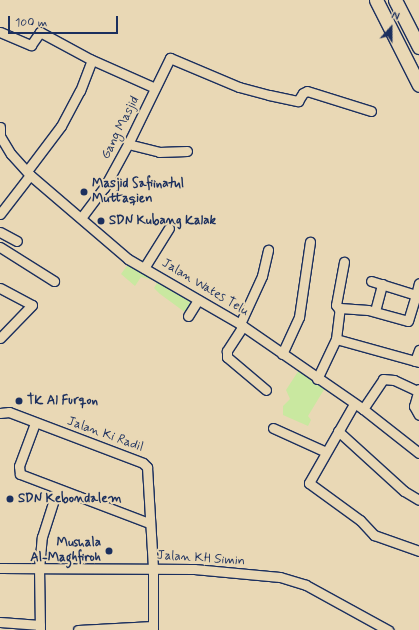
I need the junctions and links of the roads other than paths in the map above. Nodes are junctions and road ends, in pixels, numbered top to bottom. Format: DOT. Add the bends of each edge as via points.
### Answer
graph roads {
  1 [pos="376,0"];
  2 [pos="395,0"];
  3 [pos="0,32"];
  4 [pos="419,47"];
  5 [pos="91,60"];
  6 [pos="419,84"];
  7 [pos="156,88"];
  8 [pos="370,111"];
  9 [pos="0,127"];
  10 [pos="0,136"];
  11 [pos="128,144"];
  12 [pos="187,151"];
  13 [pos="28,173"];
  14 [pos="0,214"];
  15 [pos="81,218"];
  16 [pos="169,228"];
  17 [pos="0,232"];
  18 [pos="17,241"];
  19 [pos="310,242"];
  20 [pos="0,247"];
  21 [pos="268,250"];
  22 [pos="344,262"];
  23 [pos="144,268"];
  24 [pos="54,281"];
  25 [pos="371,281"];
  26 [pos="419,283"];
  27 [pos="382,284"];
  28 [pos="0,288"];
  29 [pos="416,295"];
  30 [pos="198,300"];
  31 [pos="339,309"];
  32 [pos="375,312"];
  33 [pos="188,316"];
  34 [pos="242,325"];
  35 [pos="0,338"];
  36 [pos="336,339"];
  37 [pos="419,350"];
  38 [pos="282,354"];
  39 [pos="417,361"];
  40 [pos="317,379"];
  41 [pos="266,390"];
  42 [pos="419,390"];
  43 [pos="358,406"];
  44 [pos="0,413"];
  45 [pos="419,415"];
  46 [pos="36,423"];
  47 [pos="273,428"];
  48 [pos="338,431"];
  49 [pos="326,452"];
  50 [pos="419,453"];
  51 [pos="57,490"];
  52 [pos="419,500"];
  53 [pos="149,523"];
  54 [pos="419,551"];
  55 [pos="0,568"];
  56 [pos="153,568"];
  57 [pos="39,569"];
  58 [pos="0,622"];
  59 [pos="40,627"];
  60 [pos="153,628"];
  61 [pos="78,630"];
  62 [pos="98,630"];
  63 [pos="388,630"];
  1 -- 6 [label="highway"];
  2 -- 4 [label="highway"];
  3 -- 5 [label="street" via="31,45 40,32"];
  5 -- 7 [label="street"];
  5 -- 13 [label="street" via="80,90 61,126"];
  7 -- 8 [label="street, Gang Masjid" via="170,58 239,87 269,95 298,101 303,92 307,91"];
  7 -- 11 [label="street, Gang Masjid"];
  9 -- 10 [label="street, Jalan Wates Telu"];
  10 -- 13 [label="street, Jalan Wates Telu" via="15,160"];
  11 -- 12 [label="street" via="159,152"];
  11 -- 15 [label="street, Gang Masjid" via="104,188"];
  13 -- 14 [label="street"];
  13 -- 15 [label="street, Jalan Wates Telu"];
  15 -- 23 [label="street, Jalan Wates Telu" via="128,259"];
  16 -- 23 [label="street"];
  17 -- 18 [label="street"];
  19 -- 38 [label="street" via="299,316"];
  20 -- 24 [label="street"];
  21 -- 34 [label="street" via="262,276"];
  22 -- 31 [label="street" via="336,305"];
  23 -- 30 [label="street, Jalan Wates Telu"];
  25 -- 27 [label="street"];
  26 -- 29 [label="street"];
  27 -- 29 [label="street"];
  27 -- 32 [label="street"];
  28 -- 35 [label="street" via="32,305"];
  29 -- 32 [label="street" via="408,321"];
  30 -- 33 [label="street"];
  30 -- 34 [label="street, Jalan Wates Telu"];
  31 -- 32 [label="street" via="342,307"];
  31 -- 36 [label="street"];
  34 -- 38 [label="street, Jalan Wates Telu"];
  34 -- 41 [label="street" via="227,351 227,357"];
  36 -- 39 [label="street"];
  36 -- 40 [label="street"];
  37 -- 39 [label="street"];
  38 -- 40 [label="street, Jalan Wates Telu"];
  40 -- 43 [label="street, Jalan Wates Telu"];
  42 -- 43 [label="street" via="394,380 383,379"];
  42 -- 45 [label="street" via="414,406"];
  43 -- 48 [label="street"];
  43 -- 50 [label="street, Jalan Wates Telu"];
  44 -- 46 [label="street, Jalan Ki Radil" via="9,412"];
  46 -- 51 [label="street" via="18,471"];
  46 -- 53 [label="street, Jalan Ki Radil" via="143,463 147,467"];
  47 -- 49 [label="street"];
  48 -- 49 [label="street"];
  48 -- 52 [label="street" via="404,491"];
  49 -- 54 [label="street" via="309,482 312,486 360,520 374,535"];
  51 -- 53 [label="street"];
  51 -- 57 [label="street" via="42,537"];
  53 -- 56 [label="street, Jalan Ki Radil"];
  55 -- 57 [label="street, Jalan KH Simin"];
  56 -- 57 [label="street, Jalan KH Simin"];
  56 -- 60 [label="street, Jalan Ki Radil"];
  56 -- 63 [label="street, Jalan KH Simin" via="201,570 293,580 322,593"];
  57 -- 59 [label="street"];
  58 -- 59 [label="street"];
  60 -- 62 [label="street"];
  61 -- 62 [label="street"];
}
